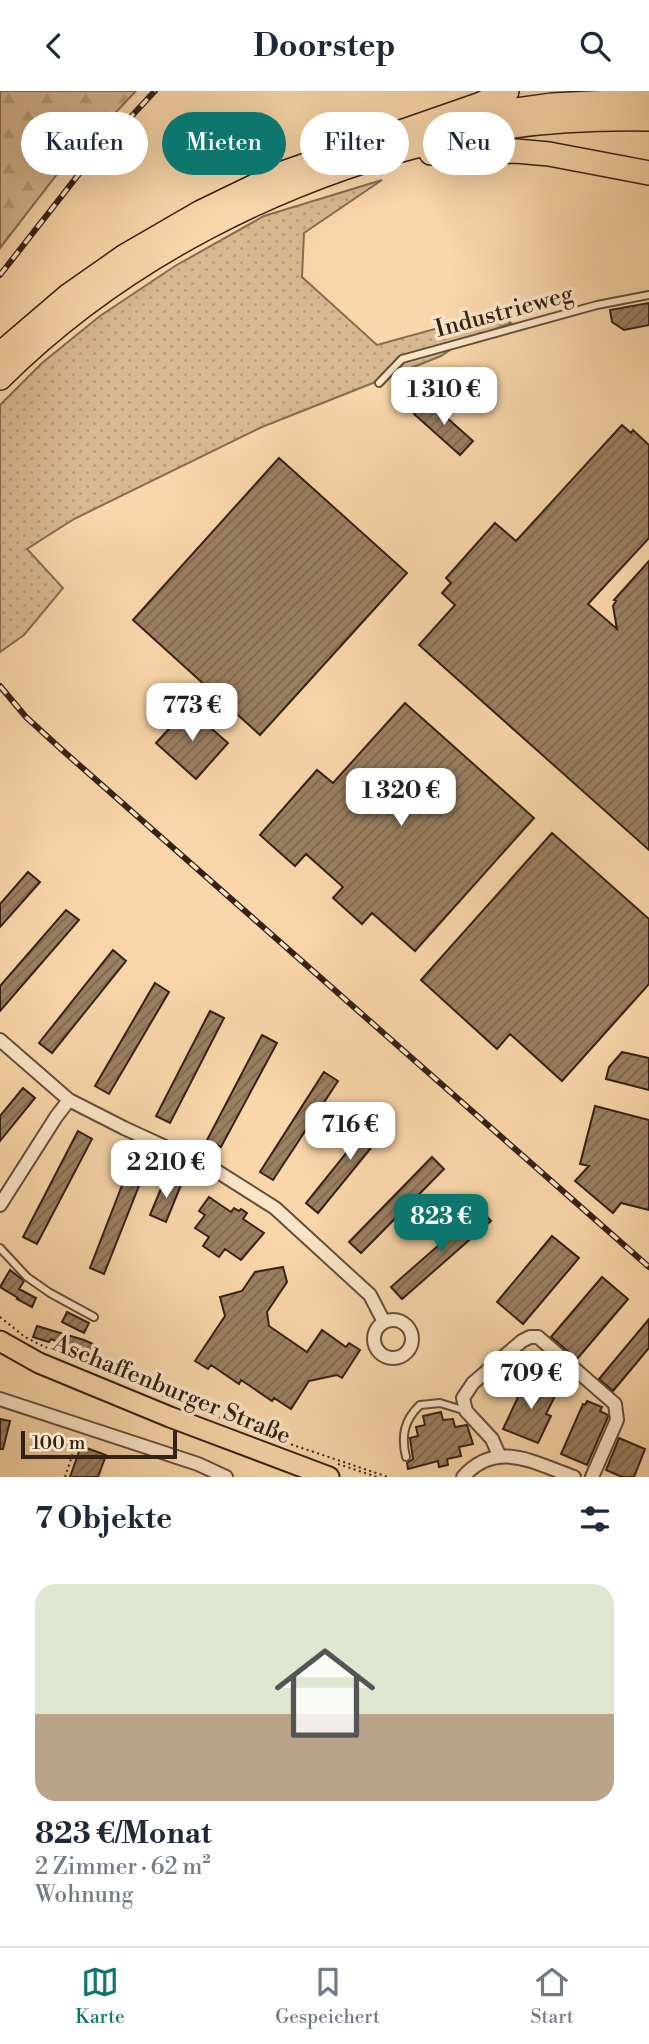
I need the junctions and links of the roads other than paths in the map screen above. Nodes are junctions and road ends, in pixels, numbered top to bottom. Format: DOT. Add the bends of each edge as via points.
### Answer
graph roads {
  1 [pos="507,91"];
  2 [pos="634,91"];
  3 [pos="649,98"];
  4 [pos="649,119"];
  5 [pos="409,130"];
  6 [pos="409,130"];
  7 [pos="409,148"];
  8 [pos="409,153"];
  9 [pos="300,167"];
  10 [pos="649,173"];
  11 [pos="324,175"];
  12 [pos="649,295"];
  13 [pos="0,354"];
  14 [pos="0,379"];
  15 [pos="379,383"];
  16 [pos="0,1040"];
  17 [pos="69,1100"];
  18 [pos="0,1205"];
  19 [pos="0,1248"];
  20 [pos="94,1317"];
  21 [pos="384,1322"];
  22 [pos="1,1340"];
  23 [pos="0,1399"];
  24 [pos="466,1411"];
  25 [pos="499,1455"];
  26 [pos="406,1457"];
  27 [pos="226,1477"];
  28 [pos="329,1477"];
  29 [pos="463,1477"];
  30 [pos="573,1477"];
  31 [pos="592,1477"];
  1 -- 5 [label="highway"];
  2 -- 3 [label="highway"];
  3 -- 6 [label="highway" via="519,109"];
  4 -- 7 [label="highway" via="517,126"];
  8 -- 10 [label="highway" via="516,151"];
  9 -- 13 [label="highway" via="164,232 125,256 68,296"];
  11 -- 14 [label="highway" via="271,196 134,270 67,319"];
  12 -- 15 [label="lane, Industrieweg" via="402,359"];
  16 -- 17 [label="street"];
  17 -- 18 [label="street"];
  17 -- 21 [label="street" via="215,1170 275,1208 370,1295"];
  19 -- 20 [label="lane" via="27,1277"];
  22 -- 28 [label="main road, Aschaffenburger Straße" via="38,1363"];
  23 -- 27 [label="street"];
  24 -- 25 [label="street" via="492,1439"];
  24 -- 26 [label="lane" via="440,1403 420,1405 406,1422"];
  24 -- 31 [label="street" via="463,1398 472,1383 522,1341 538,1337 615,1404 617,1420"];
  25 -- 29 [label="street"];
  25 -- 30 [label="street"];
}
